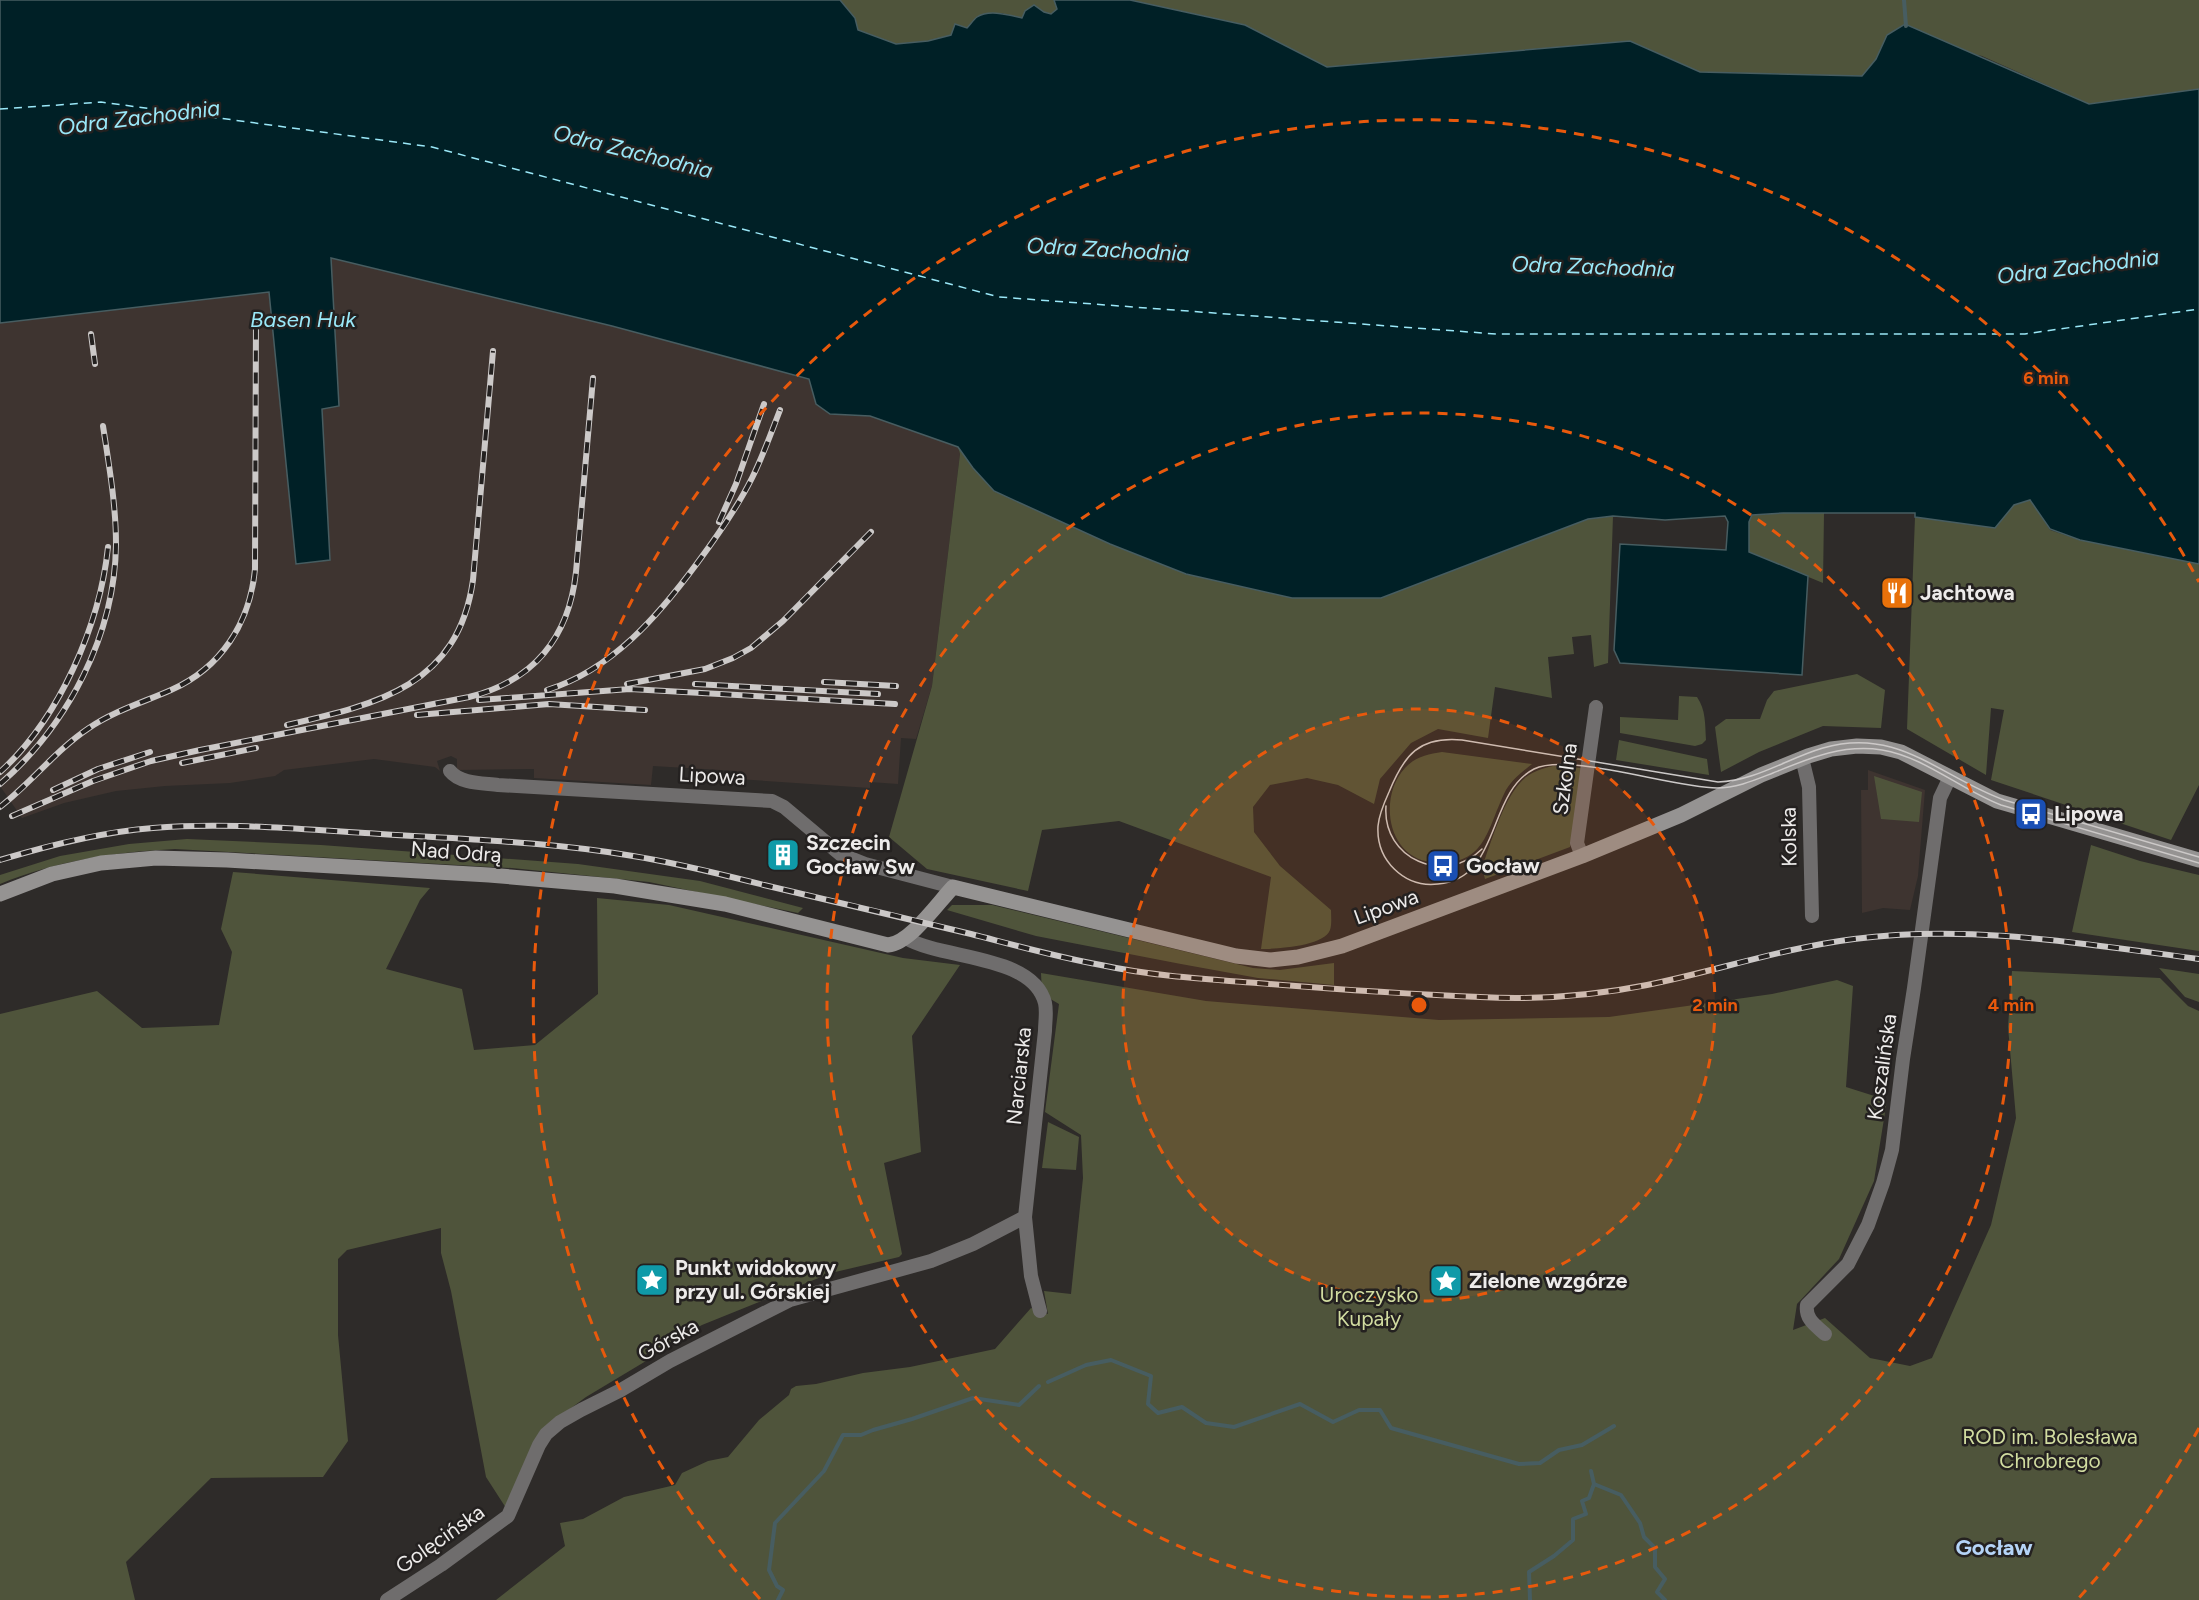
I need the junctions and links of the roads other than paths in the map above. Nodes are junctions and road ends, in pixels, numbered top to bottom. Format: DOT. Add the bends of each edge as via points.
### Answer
graph roads {
  1 [pos="1596,707"];
  2 [pos="1802,758"];
  3 [pos="450,771"];
  4 [pos="1950,777"];
  5 [pos="1582,856"];
  6 [pos="2199,860"];
  7 [pos="953,887"];
  8 [pos="0,894"];
  9 [pos="1812,916"];
  10 [pos="906,938"];
  11 [pos="1024,1217"];
  12 [pos="1040,1311"];
  13 [pos="1825,1334"];
  14 [pos="513,1507"];
  15 [pos="387,1600"];
  1 -- 5 [label="street, Szkolna" via="1577,843"];
  2 -- 4 [label="street, Lipowa" via="1841,747 1881,747 1905,754"];
  2 -- 5 [label="street, Lipowa"];
  2 -- 9 [label="street, Kolska" via="1809,787"];
  3 -- 7 [label="street, Lipowa" via="461,779 498,785 772,801 840,854"];
  4 -- 6 [label="street, Lipowa" via="2008,804"];
  4 -- 13 [label="street, Koszalińska" via="1940,798 1892,1150 1861,1243 1848,1264 1807,1305 1808,1318"];
  5 -- 7 [label="street, Lipowa" via="1342,946 1277,960 1230,955"];
  7 -- 10 [label="street"];
  8 -- 10 [label="street, Nad Odrą" via="52,874 101,862 156,858 227,860 615,886 725,904 883,944 897,944"];
  10 -- 11 [label="street, Narciarska" via="929,948 1013,968 1042,994 1045,1031"];
  11 -- 12 [label="street, Narciarska"];
  11 -- 14 [label="street, Górska" via="931,1261 790,1300 581,1410 546,1434"];
  14 -- 15 [label="street, Golęcińska" via="501,1522"];
}
